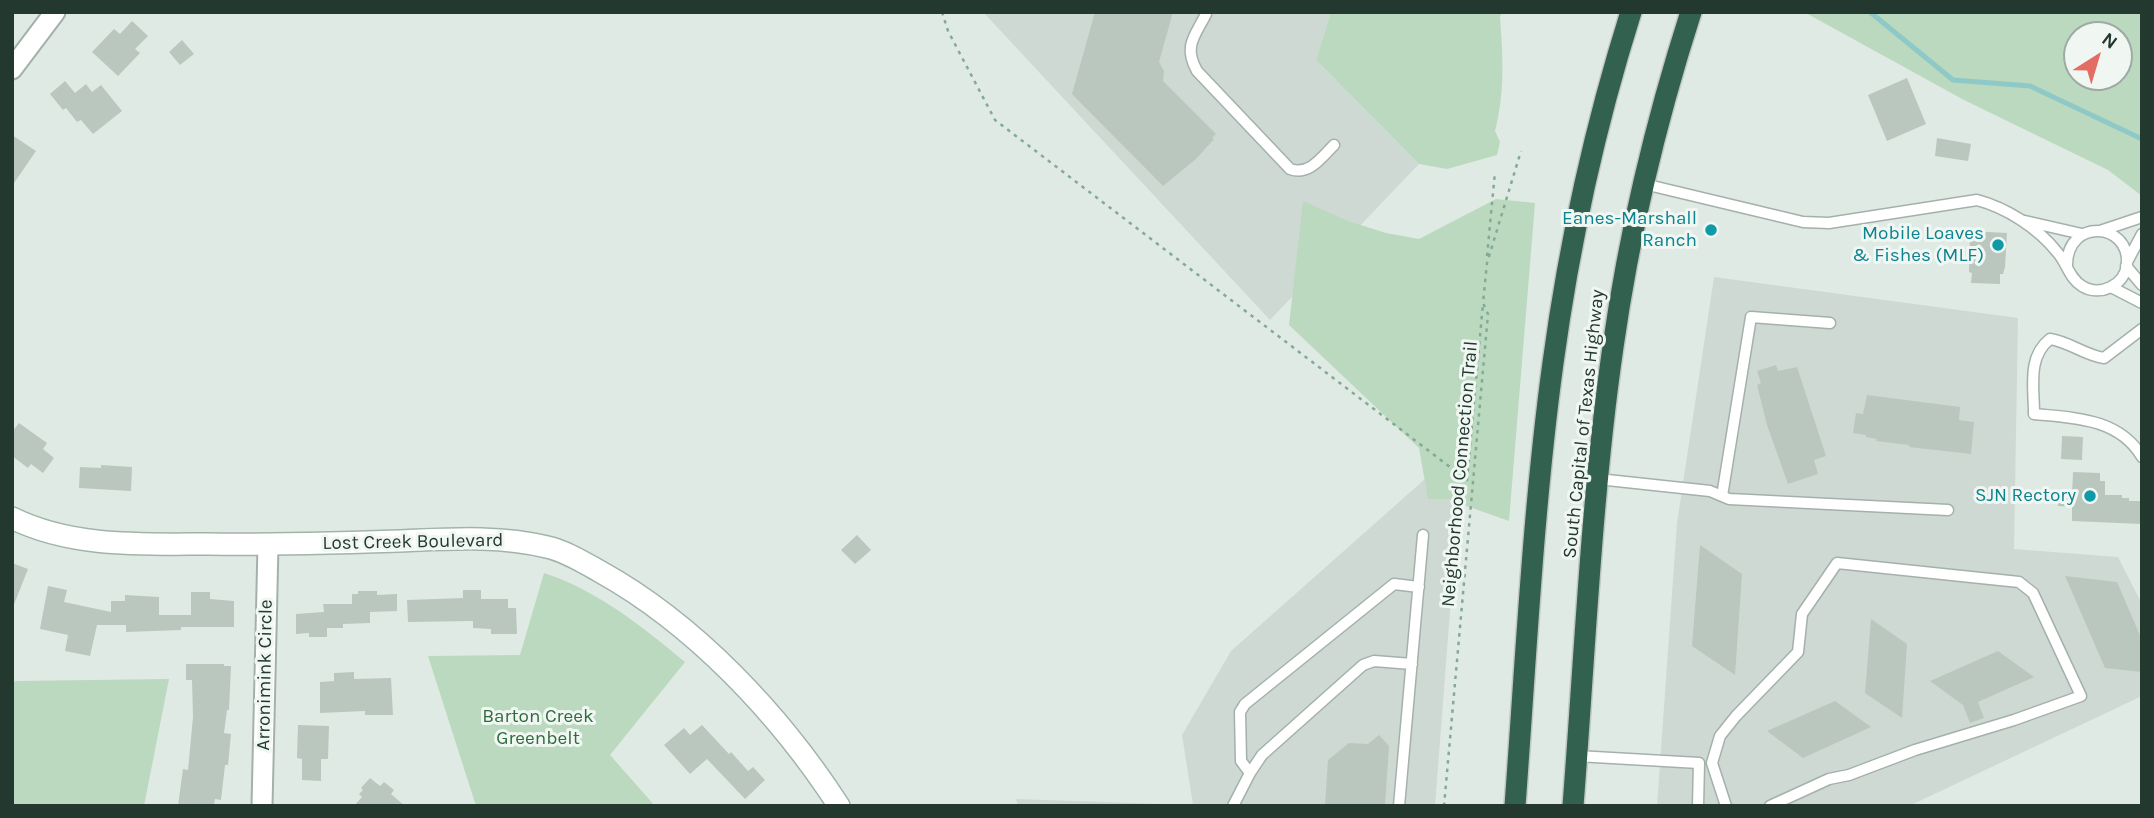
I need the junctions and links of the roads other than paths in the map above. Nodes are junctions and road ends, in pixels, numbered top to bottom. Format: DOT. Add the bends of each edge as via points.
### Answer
graph roads {
  1 [pos="55,12"];
  2 [pos="1631,12"];
  3 [pos="1691,12"];
  4 [pos="1206,14"];
  5 [pos="12,69"];
  6 [pos="1334,145"];
  7 [pos="1644,184"];
  8 [pos="2142,217"];
  9 [pos="2021,220"];
  10 [pos="2100,231"];
  11 [pos="2082,234"];
  12 [pos="2142,234"];
  13 [pos="2127,264"];
  14 [pos="2067,265"];
  15 [pos="2142,285"];
  16 [pos="2111,287"];
  17 [pos="2142,303"];
  18 [pos="1830,323"];
  19 [pos="2142,329"];
  20 [pos="2142,457"];
  21 [pos="1598,479"];
  22 [pos="1722,496"];
  23 [pos="1948,510"];
  24 [pos="12,518"];
  25 [pos="1423,535"];
  26 [pos="268,544"];
  27 [pos="1419,586"];
  28 [pos="1412,664"];
  29 [pos="1577,756"];
  30 [pos="1699,763"];
  31 [pos="1712,763"];
  32 [pos="1250,773"];
  33 [pos="262,806"];
  34 [pos="839,806"];
  35 [pos="1234,806"];
  36 [pos="1399,806"];
  37 [pos="1515,806"];
  38 [pos="1573,806"];
  39 [pos="1698,806"];
  40 [pos="1726,806"];
  41 [pos="1770,806"];
  1 -- 5 [label="street"];
  2 -- 37 [label="highway, South Capital of Texas Highway" via="1590,165 1553,363"];
  3 -- 7 [label="highway, South Capital of Texas Highway"];
  4 -- 6 [label="lane" via="1189,48 1191,60 1290,169 1308,169"];
  7 -- 9 [label="lane" via="1803,222 1829,223 1977,200"];
  7 -- 21 [label="highway, South Capital of Texas Highway" via="1618,315"];
  8 -- 10 [label="lane"];
  9 -- 11 [label="lane"];
  9 -- 14 [label="lane"];
  10 -- 11 [label="lane"];
  10 -- 13 [label="lane" via="2122,245"];
  11 -- 14 [label="lane" via="2070,247"];
  12 -- 13 [label="lane"];
  13 -- 15 [label="lane"];
  13 -- 16 [label="lane"];
  14 -- 16 [label="lane" via="2074,280 2087,289"];
  16 -- 17 [label="lane"];
  18 -- 22 [label="lane" via="1751,317"];
  19 -- 20 [label="lane" via="2104,358 2050,339 2034,359 2034,414 2096,421 2116,430"];
  21 -- 22 [label="lane"];
  21 -- 29 [label="highway, South Capital of Texas Highway"];
  22 -- 23 [label="lane"];
  24 -- 26 [label="street, Lost Creek Boulevard" via="84,540 121,544"];
  25 -- 27 [label="lane"];
  26 -- 33 [label="street, Arronimink Circle"];
  26 -- 34 [label="street, Lost Creek Boulevard" via="512,541 549,547 582,561 646,601 722,665 781,726"];
  27 -- 28 [label="lane"];
  27 -- 32 [label="lane" via="1394,584 1245,704 1240,712 1241,761"];
  28 -- 32 [label="lane" via="1374,661 1363,665 1262,755"];
  28 -- 36 [label="lane"];
  29 -- 30 [label="lane"];
  29 -- 38 [label="highway, South Capital of Texas Highway"];
  30 -- 31 [label="lane"];
  30 -- 39 [label="lane"];
  31 -- 40 [label="lane"];
  31 -- 41 [label="lane" via="1720,736 1798,652 1802,614 1837,563 2019,582 2033,593 2081,696 1829,779"];
  32 -- 35 [label="lane"];
}
